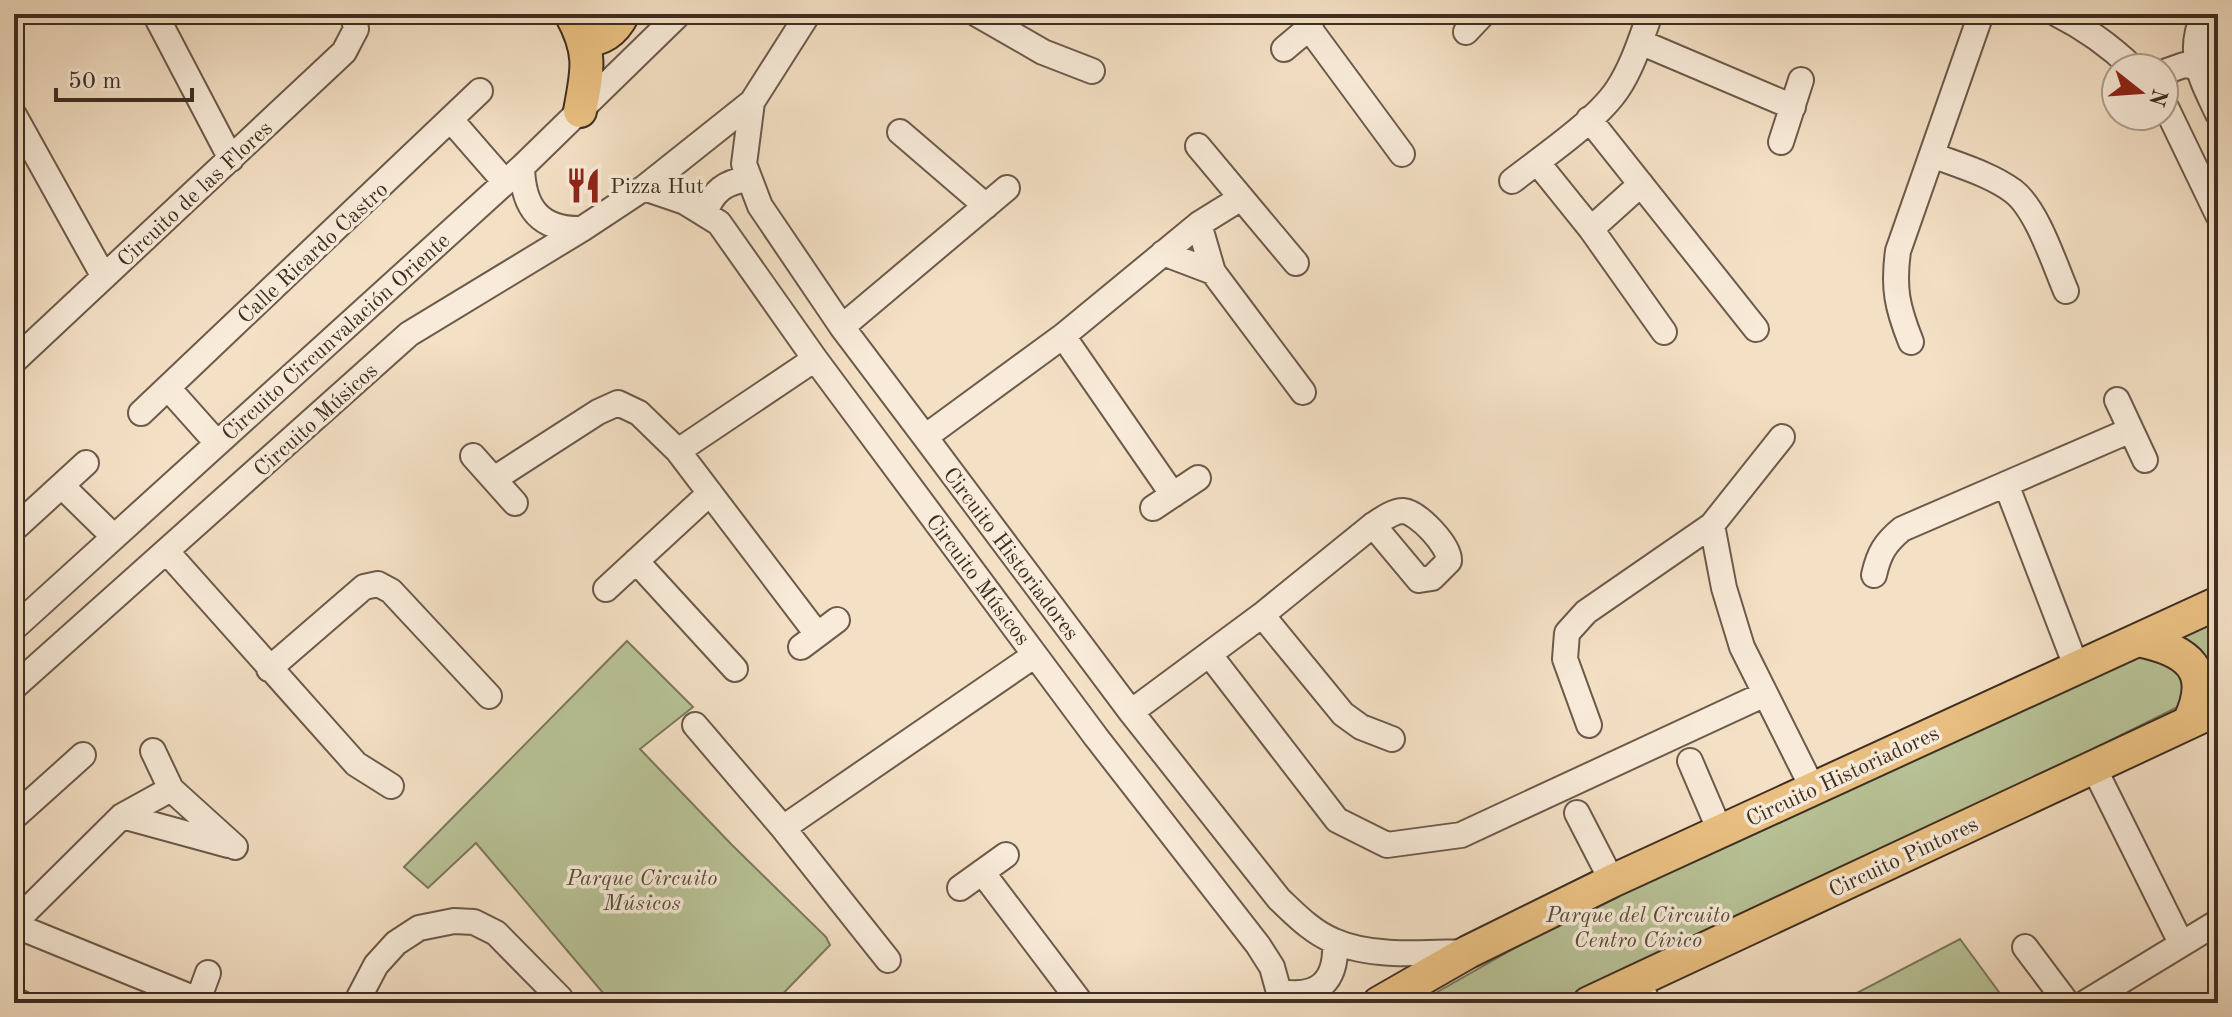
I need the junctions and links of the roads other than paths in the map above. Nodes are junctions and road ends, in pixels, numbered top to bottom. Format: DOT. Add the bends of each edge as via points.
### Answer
graph roads {
  1 [pos="155,14"];
  2 [pos="353,14"];
  3 [pos="623,14"];
  4 [pos="679,14"];
  5 [pos="1483,14"];
  6 [pos="1650,14"];
  7 [pos="1981,14"];
  8 [pos="2057,14"];
  9 [pos="2204,14"];
  10 [pos="991,18"];
  11 [pos="799,20"];
  12 [pos="1311,21"];
  13 [pos="578,27"];
  14 [pos="1466,32"];
  15 [pos="1640,42"];
  16 [pos="1284,49"];
  17 [pos="2116,52"];
  18 [pos="2180,66"];
  19 [pos="2196,67"];
  20 [pos="1092,71"];
  21 [pos="1801,80"];
  22 [pos="480,91"];
  23 [pos="752,102"];
  24 [pos="1793,107"];
  25 [pos="580,111"];
  26 [pos="2218,114"];
  27 [pos="14,115"];
  28 [pos="1589,119"];
  29 [pos="451,120"];
  30 [pos="900,132"];
  31 [pos="2178,132"];
  32 [pos="1781,142"];
  33 [pos="1198,146"];
  34 [pos="1402,154"];
  35 [pos="1932,155"];
  36 [pos="231,159"];
  37 [pos="1537,162"];
  38 [pos="513,174"];
  39 [pos="748,179"];
  40 [pos="1512,181"];
  41 [pos="1641,184"];
  42 [pos="644,188"];
  43 [pos="1007,188"];
  44 [pos="1241,198"];
  45 [pos="986,206"];
  46 [pos="705,213"];
  47 [pos="2218,215"];
  48 [pos="1199,224"];
  49 [pos="582,229"];
  50 [pos="1591,229"];
  51 [pos="1163,253"];
  52 [pos="1296,263"];
  53 [pos="1213,272"];
  54 [pos="104,277"];
  55 [pos="2066,291"];
  56 [pos="842,327"];
  57 [pos="1756,329"];
  58 [pos="1664,332"];
  59 [pos="1063,336"];
  60 [pos="1911,342"];
  61 [pos="815,359"];
  62 [pos="14,361"];
  63 [pos="168,388"];
  64 [pos="1303,392"];
  65 [pos="2117,400"];
  66 [pos="141,413"];
  67 [pos="2131,430"];
  68 [pos="925,437"];
  69 [pos="1782,437"];
  70 [pos="217,443"];
  71 [pos="678,451"];
  72 [pos="473,456"];
  73 [pos="2145,460"];
  74 [pos="86,463"];
  75 [pos="1198,478"];
  76 [pos="494,479"];
  77 [pos="2006,484"];
  78 [pos="62,486"];
  79 [pos="710,493"];
  80 [pos="515,503"];
  81 [pos="1373,525"];
  82 [pos="1712,525"];
  83 [pos="14,529"];
  84 [pos="113,536"];
  85 [pos="167,552"];
  86 [pos="636,561"];
  87 [pos="1874,575"];
  88 [pos="606,589"];
  89 [pos="2218,603"];
  90 [pos="1262,615"];
  91 [pos="14,628"];
  92 [pos="819,634"];
  93 [pos="2138,640"];
  94 [pos="1209,654"];
  95 [pos="1035,655"];
  96 [pos="2076,666"];
  97 [pos="269,669"];
  98 [pos="735,669"];
  99 [pos="14,687"];
  100 [pos="1765,694"];
  101 [pos="489,696"];
  102 [pos="2218,709"];
  103 [pos="1131,712"];
  104 [pos="2189,722"];
  105 [pos="695,725"];
  106 [pos="1589,725"];
  107 [pos="1392,739"];
  108 [pos="153,751"];
  109 [pos="83,755"];
  110 [pos="1690,761"];
  111 [pos="2094,768"];
  112 [pos="391,786"];
  113 [pos="171,789"];
  114 [pos="1813,789"];
  115 [pos="1577,813"];
  116 [pos="122,816"];
  117 [pos="14,817"];
  118 [pos="783,828"];
  119 [pos="1720,831"];
  120 [pos="1006,855"];
  121 [pos="982,872"];
  122 [pos="1612,881"];
  123 [pos="960,888"];
  124 [pos="2218,922"];
  125 [pos="14,924"];
  126 [pos="1335,942"];
  127 [pos="2181,943"];
  128 [pos="2025,947"];
  129 [pos="1468,952"];
  130 [pos="888,960"];
  131 [pos="208,973"];
  132 [pos="1643,991"];
  133 [pos="1281,997"];
  134 [pos="560,998"];
  135 [pos="14,1000"];
  136 [pos="1074,1000"];
  137 [pos="198,1001"];
  138 [pos="21,1003"];
  139 [pos="356,1003"];
  140 [pos="1379,1003"];
  141 [pos="1589,1003"];
  142 [pos="2067,1003"];
  143 [pos="2085,1003"];
  1 -- 36 [label="street"];
  2 -- 36 [label="street, Circuito de las Flores" via="356,29 344,52"];
  3 -- 13 [label="main road" via="606,35"];
  4 -- 25 [label="street, Circuito Circunvalación Oriente"];
  5 -- 14 [label="street"];
  6 -- 15 [label="street"];
  7 -- 35 [label="street"];
  8 -- 17 [label="street"];
  9 -- 19 [label="street" via="2196,34"];
  10 -- 20 [label="street" via="1043,52"];
  11 -- 23 [label="street, Circuito Historiadores"];
  12 -- 16 [label="street"];
  12 -- 34 [label="street"];
  13 -- 25 [label="main road" via="588,66"];
  15 -- 24 [label="street"];
  15 -- 28 [label="street" via="1617,90"];
  18 -- 19 [label="street"];
  19 -- 26 [label="street"];
  21 -- 24 [label="street"];
  22 -- 29 [label="street, Calle Ricardo Castro"];
  23 -- 39 [label="street, Circuito Historiadores" via="744,150"];
  23 -- 42 [label="street, Circuito Músicos"];
  24 -- 32 [label="street"];
  25 -- 38 [label="street, Circuito Circunvalación Oriente"];
  27 -- 54 [label="street"];
  28 -- 37 [label="street"];
  28 -- 41 [label="street"];
  29 -- 38 [label="street"];
  29 -- 63 [label="street, Calle Ricardo Castro"];
  30 -- 45 [label="street"];
  31 -- 47 [label="street"];
  33 -- 44 [label="street"];
  35 -- 55 [label="street" via="2014,192 2029,210"];
  35 -- 60 [label="street" via="1898,251 1894,281"];
  36 -- 54 [label="street, Circuito de las Flores"];
  37 -- 40 [label="street"];
  37 -- 50 [label="street"];
  38 -- 49 [label="street" via="532,208 547,222"];
  38 -- 70 [label="street, Circuito Circunvalación Oriente"];
  39 -- 46 [label="street" via="717,191"];
  39 -- 56 [label="street, Circuito Historiadores" via="760,206"];
  41 -- 50 [label="street"];
  41 -- 57 [label="street"];
  42 -- 46 [label="street, Circuito Músicos"];
  42 -- 49 [label="street, Circuito Músicos"];
  43 -- 45 [label="street"];
  44 -- 48 [label="street"];
  44 -- 52 [label="street"];
  45 -- 56 [label="street"];
  46 -- 61 [label="street, Circuito Músicos" via="732,240"];
  48 -- 51 [label="street"];
  48 -- 53 [label="street"];
  49 -- 85 [label="street, Circuito Músicos" via="409,334"];
  50 -- 58 [label="street"];
  51 -- 53 [label="street"];
  51 -- 59 [label="street"];
  53 -- 64 [label="street"];
  54 -- 62 [label="street, Circuito de las Flores"];
  56 -- 68 [label="street, Circuito Historiadores"];
  59 -- 68 [label="street"];
  59 -- 75 [label="street" via="1163,501"];
  61 -- 71 [label="street"];
  61 -- 95 [label="street, Circuito Músicos"];
  63 -- 66 [label="street, Calle Ricardo Castro"];
  63 -- 70 [label="street"];
  65 -- 67 [label="street"];
  67 -- 73 [label="street"];
  67 -- 77 [label="street"];
  68 -- 103 [label="street, Circuito Historiadores"];
  69 -- 82 [label="street"];
  70 -- 84 [label="street, Circuito Circunvalación Oriente"];
  71 -- 76 [label="street" via="639,413 618,403"];
  71 -- 79 [label="street"];
  72 -- 76 [label="street"];
  74 -- 78 [label="street"];
  76 -- 80 [label="street"];
  77 -- 87 [label="street" via="1902,529 1879,554"];
  77 -- 96 [label="street"];
  78 -- 83 [label="street"];
  78 -- 84 [label="street"];
  79 -- 86 [label="street"];
  79 -- 92 [label="street"];
  81 -- 90 [label="street"];
  82 -- 100 [label="street" via="1742,647"];
  82 -- 106 [label="street" via="1586,612 1567,633 1565,659"];
  84 -- 91 [label="street, Circuito Circunvalación Oriente"];
  85 -- 97 [label="street"];
  85 -- 99 [label="street, Circuito Músicos"];
  86 -- 88 [label="street"];
  86 -- 98 [label="street"];
  89 -- 93 [label="main road, Circuito Historiadores"];
  90 -- 94 [label="street"];
  90 -- 107 [label="street" via="1343,714"];
  93 -- 96 [label="main road, Circuito Historiadores"];
  93 -- 104 [label="main road" via="2171,648 2196,670 2198,699"];
  94 -- 100 [label="street" via="1337,820 1387,845 1461,835"];
  94 -- 103 [label="street"];
  95 -- 118 [label="street"];
  95 -- 133 [label="street, Circuito Músicos" via="1258,945"];
  96 -- 114 [label="main road, Circuito Historiadores"];
  97 -- 101 [label="street" via="364,587 378,584 391,591"];
  97 -- 112 [label="street" via="356,764"];
  100 -- 114 [label="street"];
  102 -- 104 [label="main road, Circuito Pintores"];
  103 -- 126 [label="street, Circuito Historiadores" via="1279,899"];
  104 -- 111 [label="main road, Circuito Pintores"];
  105 -- 118 [label="street"];
  108 -- 113 [label="street"];
  109 -- 117 [label="street"];
  110 -- 119 [label="street"];
  111 -- 127 [label="street"];
  111 -- 132 [label="main road, Circuito Pintores"];
  113 -- 116 [label="street"];
  113 -- 116 [label="street" via="235,847"];
  114 -- 119 [label="main road, Circuito Historiadores"];
  115 -- 122 [label="street"];
  116 -- 125 [label="street"];
  118 -- 130 [label="street"];
  119 -- 122 [label="main road, Circuito Historiadores"];
  120 -- 121 [label="street"];
  121 -- 123 [label="street"];
  121 -- 136 [label="street"];
  122 -- 129 [label="main road, Circuito Historiadores"];
  124 -- 127 [label="street"];
  125 -- 137 [label="street"];
  126 -- 129 [label="street, Circuito Historiadores" via="1392,954"];
  126 -- 133 [label="street" via="1334,964 1318,989"];
  127 -- 143 [label="street"];
  128 -- 142 [label="street"];
  129 -- 140 [label="main road, Circuito Historiadores"];
  131 -- 137 [label="street"];
  132 -- 141 [label="main road, Circuito Pintores"];
  134 -- 139 [label="street" via="496,933 474,922 454,921 419,928 396,943 376,965"];
  135 -- 138 [label="street"];
}
